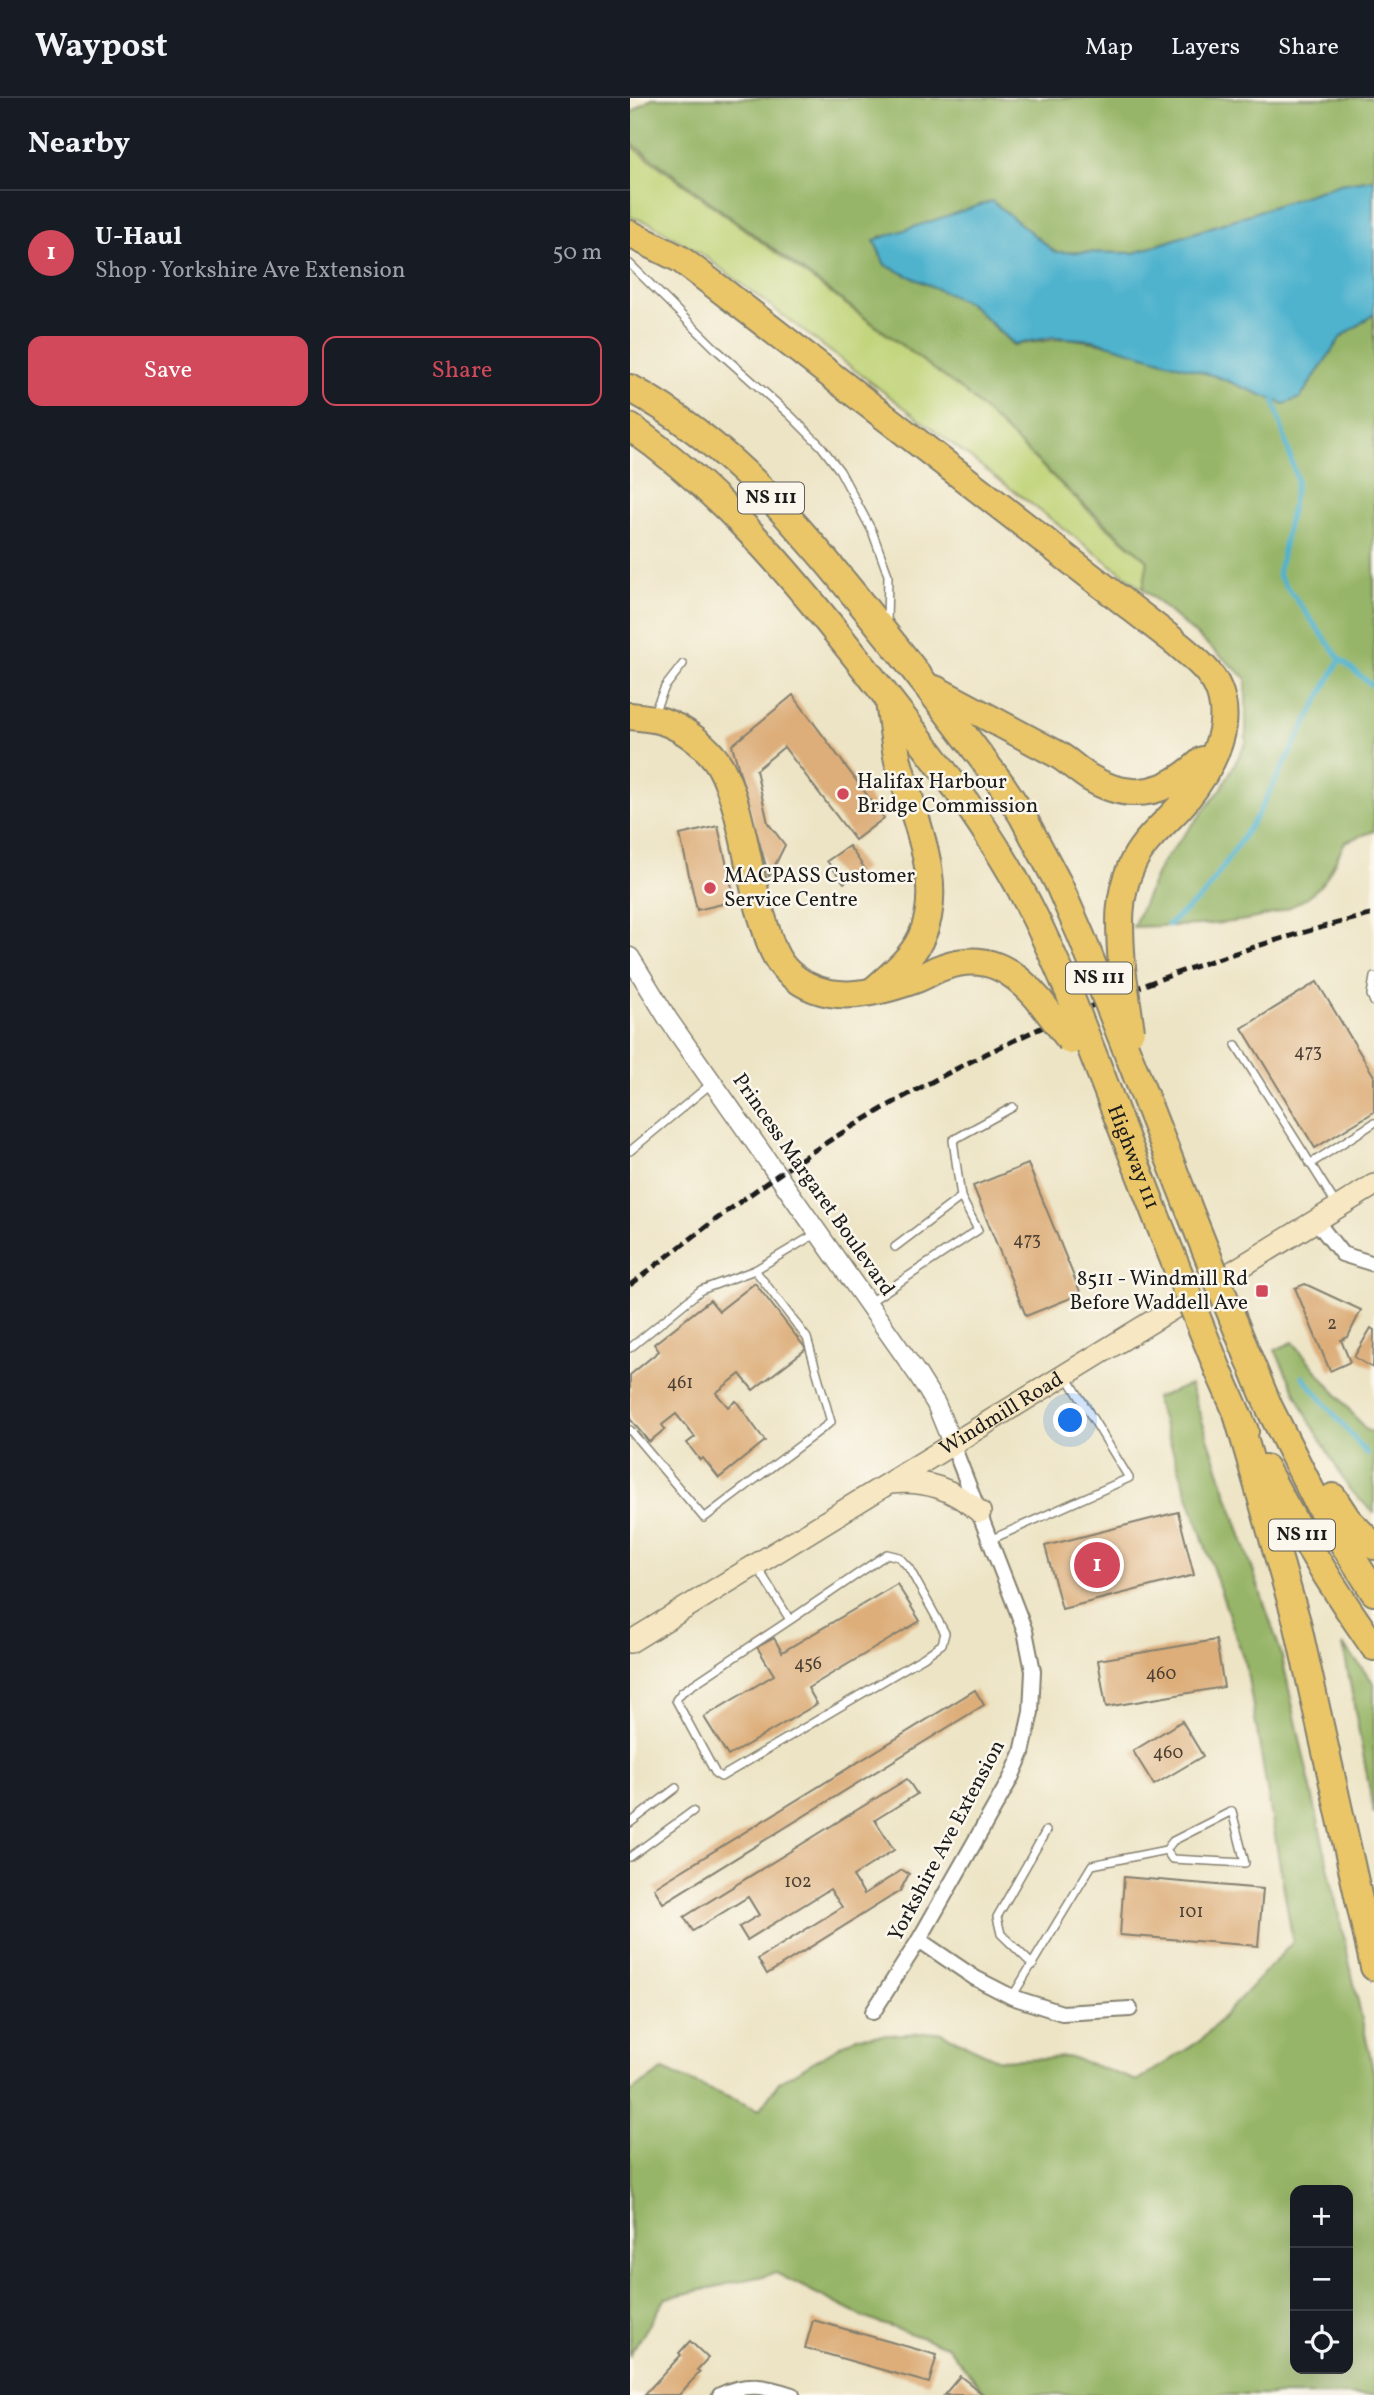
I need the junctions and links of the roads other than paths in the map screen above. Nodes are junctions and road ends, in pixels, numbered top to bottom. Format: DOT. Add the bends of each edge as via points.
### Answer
graph roads {
  1 [pos="630,234"];
  2 [pos="630,264"];
  3 [pos="630,388"];
  4 [pos="630,427"];
  5 [pos="887,635"];
  6 [pos="683,664"];
  7 [pos="926,684"];
  8 [pos="880,687"];
  9 [pos="640,717"];
  10 [pos="1219,744"];
  11 [pos="630,957"];
  12 [pos="1374,977"];
  13 [pos="870,993"];
  14 [pos="1374,1002"];
  15 [pos="1078,1039"];
  16 [pos="1236,1045"];
  17 [pos="1136,1074"];
  18 [pos="713,1083"];
  19 [pos="1013,1107"];
  20 [pos="1374,1123"];
  21 [pos="630,1151"];
  22 [pos="1310,1164"];
  23 [pos="1374,1185"];
  24 [pos="961,1197"];
  25 [pos="1338,1207"];
  26 [pos="1316,1221"];
  27 [pos="818,1233"];
  28 [pos="895,1247"];
  29 [pos="1374,1264"];
  30 [pos="755,1270"];
  31 [pos="868,1303"];
  32 [pos="630,1348"];
  33 [pos="1066,1374"];
  34 [pos="1269,1407"];
  35 [pos="1238,1417"];
  36 [pos="630,1430"];
  37 [pos="952,1443"];
  38 [pos="885,1484"];
  39 [pos="980,1512"];
  40 [pos="990,1540"];
  41 [pos="1374,1546"];
  42 [pos="756,1564"];
  43 [pos="1374,1592"];
  44 [pos="790,1620"];
  45 [pos="630,1642"];
  46 [pos="1374,1647"];
  47 [pos="676,1788"];
  48 [pos="693,1811"];
  49 [pos="630,1822"];
  50 [pos="1046,1831"];
  51 [pos="1166,1850"];
  52 [pos="630,1857"];
  53 [pos="919,1940"];
  54 [pos="1033,1965"];
  55 [pos="1374,1967"];
  56 [pos="1012,1997"];
  57 [pos="1130,2008"];
  58 [pos="873,2012"];
  59 [pos="720,2395"];
  60 [pos="792,2395"];
  1 -- 10 [label="highway" via="680,259 716,286 1192,656 1218,688 1224,725"];
  2 -- 5 [label="lane" via="821,446 840,471 872,531 888,575"];
  3 -- 5 [label="highway, NS 111" via="667,409 746,473 829,563"];
  4 -- 8 [label="highway, NS 111" via="690,473 773,555"];
  5 -- 7 [label="highway, NS 111"];
  6 -- 9 [label="lane"];
  7 -- 10 [label="highway" via="1115,790 1140,793 1165,787 1186,776"];
  7 -- 17 [label="highway, Highway 111 / NS 111, bridge" via="1022,815 1083,938"];
  8 -- 13 [label="highway" via="929,873 931,896 922,937 912,953"];
  8 -- 15 [label="highway, Highway 111 / NS 111, bridge" via="972,811 1022,890 1068,990"];
  9 -- 13 [label="highway" via="683,732 719,764 730,789 758,907 783,968 797,981 836,995"];
  10 -- 17 [label="highway, bridge" via="1185,801 1130,867 1118,913"];
  11 -- 18 [label="street, Princess Margaret Boulevard"];
  12 -- 14 [label="lane"];
  13 -- 15 [label="highway, bridge" via="942,967 982,962 1011,972"];
  15 -- 35 [label="highway, Highway 111 / NS 111, bridge" via="1107,1091"];
  16 -- 22 [label="lane"];
  17 -- 34 [label="highway, Highway 111 / NS 111, bridge"];
  18 -- 21 [label="lane"];
  18 -- 27 [label="street, Princess Margaret Boulevard"];
  19 -- 24 [label="lane" via="953,1140"];
  20 -- 22 [label="lane"];
  22 -- 25 [label="lane"];
  23 -- 25 [label="main road, Windmill Road"];
  24 -- 28 [label="lane"];
  24 -- 31 [label="lane" via="978,1230"];
  25 -- 26 [label="main road, Windmill Road"];
  26 -- 29 [label="street" via="1342,1254"];
  26 -- 33 [label="main road, Windmill Road"];
  27 -- 30 [label="lane"];
  27 -- 31 [label="street, Princess Margaret Boulevard"];
  30 -- 32 [label="lane" via="701,1290"];
  30 -- 36 [label="lane" via="807,1338 831,1422 704,1518"];
  31 -- 37 [label="street, Princess Margaret Boulevard" via="936,1404"];
  33 -- 37 [label="main road, Windmill Road"];
  33 -- 40 [label="lane" via="1129,1478"];
  34 -- 41 [label="highway" via="1349,1520"];
  34 -- 43 [label="highway, Highway 111 / NS 111" via="1318,1504"];
  35 -- 46 [label="highway, Highway 111 / NS 111" via="1287,1511"];
  35 -- 55 [label="highway" via="1297,1622"];
  37 -- 38 [label="main road, Windmill Road"];
  37 -- 39 [label="street, Yorkshire Ave Extension"];
  38 -- 39 [label="main road" via="908,1481 938,1486"];
  38 -- 42 [label="main road, Windmill Road"];
  39 -- 40 [label="street, Yorkshire Ave Extension"];
  40 -- 53 [label="street, Yorkshire Ave Extension" via="1026,1631 1033,1671 1031,1712 1011,1777"];
  42 -- 44 [label="lane"];
  42 -- 45 [label="main road, Windmill Road"];
  44 -- 44 [label="lane" via="887,1555 899,1557 909,1568 945,1633 943,1644 925,1657 721,1777 676,1700"];
  47 -- 49 [label="lane"];
  48 -- 52 [label="lane"];
  50 -- 54 [label="lane" via="997,1917 1001,1934"];
  51 -- 51 [label="lane" via="1172,1860 1245,1863 1232,1811 1173,1841"];
  51 -- 54 [label="lane" via="1092,1865"];
  53 -- 56 [label="street"];
  53 -- 58 [label="street, Yorkshire Ave Extension"];
  54 -- 56 [label="lane"];
  56 -- 57 [label="street" via="1062,2013"];
  59 -- 60 [label="street" via="739,2386"];
}
